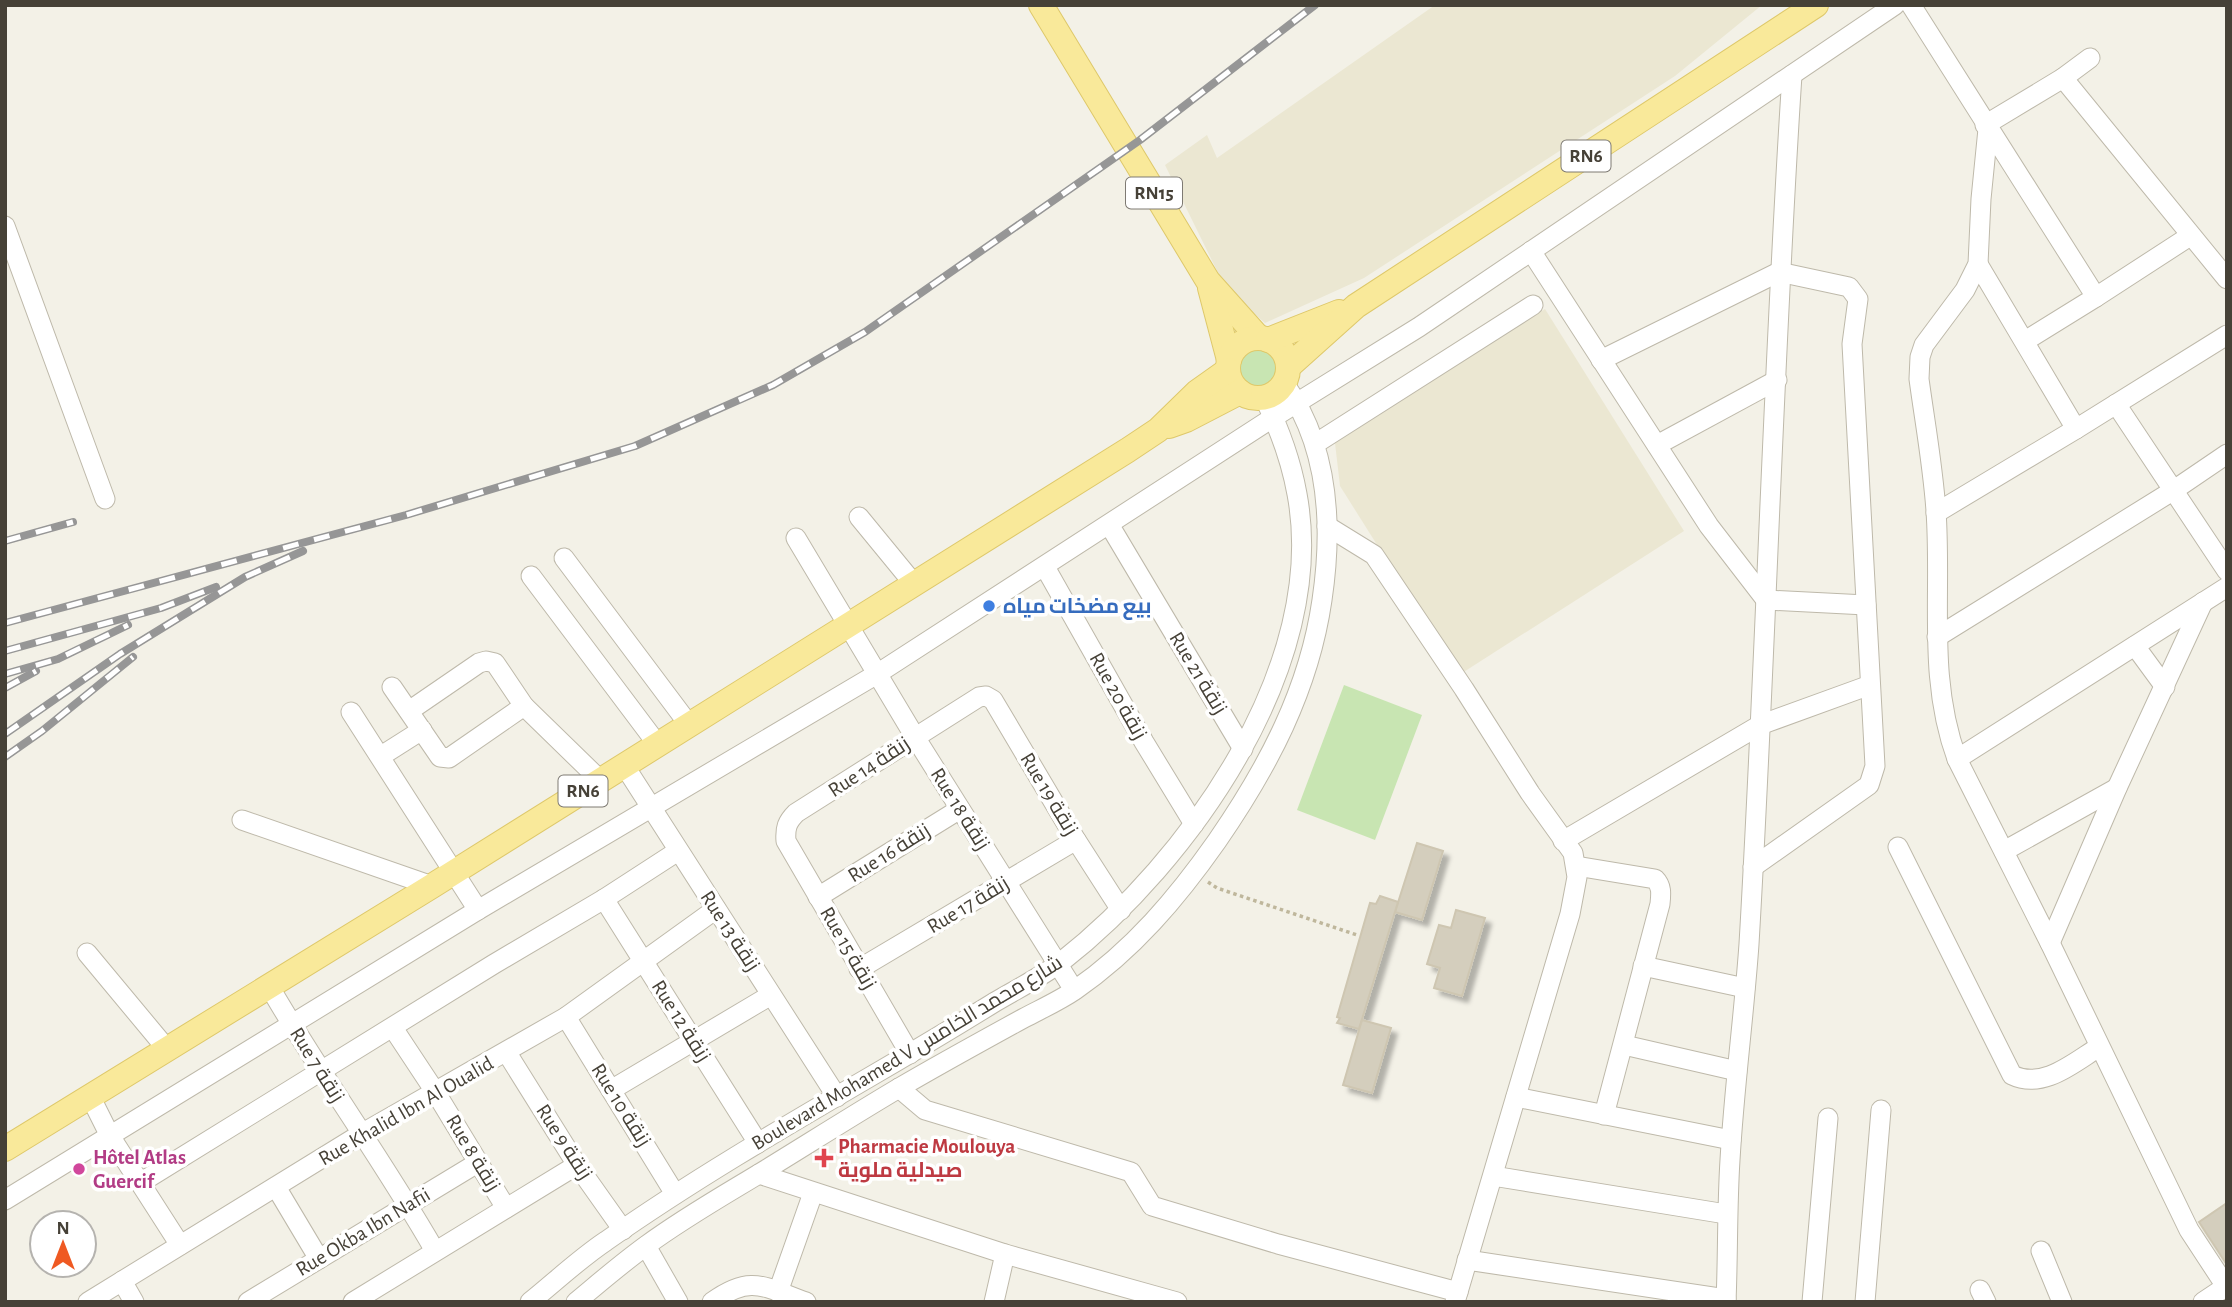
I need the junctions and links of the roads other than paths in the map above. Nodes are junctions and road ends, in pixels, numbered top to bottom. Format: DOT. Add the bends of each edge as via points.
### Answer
graph roads {
  1 [pos="1041,5"];
  2 [pos="1816,5"];
  3 [pos="1895,5"];
  4 [pos="1911,5"];
  5 [pos="2090,58"];
  6 [pos="1792,75"];
  7 [pos="2063,78"];
  8 [pos="1987,127"];
  9 [pos="5,226"];
  10 [pos="2190,236"];
  11 [pos="1531,251"];
  12 [pos="1978,264"];
  13 [pos="1779,272"];
  14 [pos="2227,279"];
  15 [pos="1208,281"];
  16 [pos="2095,298"];
  17 [pos="1356,306"];
  18 [pos="1533,306"];
  19 [pos="2227,335"];
  20 [pos="1263,339"];
  21 [pos="2025,341"];
  22 [pos="1601,360"];
  23 [pos="1777,380"];
  24 [pos="1263,386"];
  25 [pos="2116,404"];
  26 [pos="2076,429"];
  27 [pos="1318,442"];
  28 [pos="1657,445"];
  29 [pos="2227,454"];
  30 [pos="2174,490"];
  31 [pos="104,499"];
  32 [pos="1936,513"];
  33 [pos="859,517"];
  34 [pos="1110,526"];
  35 [pos="1327,527"];
  36 [pos="796,538"];
  37 [pos="564,558"];
  38 [pos="1045,567"];
  39 [pos="2227,571"];
  40 [pos="531,576"];
  41 [pos="914,584"];
  42 [pos="2227,587"];
  43 [pos="1766,600"];
  44 [pos="2203,602"];
  45 [pos="1866,605"];
  46 [pos="848,626"];
  47 [pos="1937,637"];
  48 [pos="2135,646"];
  49 [pos="877,674"];
  50 [pos="1870,685"];
  51 [pos="392,687"];
  52 [pos="2165,687"];
  53 [pos="969,703"];
  54 [pos="524,706"];
  55 [pos="409,711"];
  56 [pos="351,712"];
  57 [pos="1760,725"];
  58 [pos="690,726"];
  59 [pos="422,730"];
  60 [pos="915,737"];
  61 [pos="658,744"];
  62 [pos="1243,749"];
  63 [pos="381,755"];
  64 [pos="1957,759"];
  65 [pos="624,765"];
  66 [pos="600,780"];
  67 [pos="2118,788"];
  68 [pos="650,807"];
  69 [pos="960,809"];
  70 [pos="242,820"];
  71 [pos="1194,824"];
  72 [pos="1076,840"];
  73 [pos="786,841"];
  74 [pos="1563,841"];
  75 [pos="1898,847"];
  76 [pos="678,850"];
  77 [pos="2004,851"];
  78 [pos="1576,866"];
  79 [pos="1753,867"];
  80 [pos="454,872"];
  81 [pos="1006,883"];
  82 [pos="432,886"];
  83 [pos="818,897"];
  84 [pos="604,899"];
  85 [pos="716,909"];
  86 [pos="478,910"];
  87 [pos="1121,910"];
  88 [pos="2050,943"];
  89 [pos="87,953"];
  90 [pos="644,961"];
  91 [pos="1058,965"];
  92 [pos="1643,966"];
  93 [pos="859,969"];
  94 [pos="269,986"];
  95 [pos="1745,988"];
  96 [pos="1074,990"];
  97 [pos="771,995"];
  98 [pos="566,1017"];
  99 [pos="291,1025"];
  100 [pos="393,1028"];
  101 [pos="694,1041"];
  102 [pos="1623,1045"];
  103 [pos="2099,1047"];
  104 [pos="166,1048"];
  105 [pos="507,1053"];
  106 [pos="910,1054"];
  107 [pos="1737,1071"];
  108 [pos="321,1072"];
  109 [pos="899,1088"];
  110 [pos="611,1090"];
  111 [pos="436,1093"];
  112 [pos="90,1096"];
  113 [pos="837,1097"];
  114 [pos="1516,1097"];
  115 [pos="1881,1110"];
  116 [pos="1604,1115"];
  117 [pos="1828,1118"];
  118 [pos="361,1134"];
  119 [pos="110,1136"];
  120 [pos="1731,1140"];
  121 [pos="758,1143"];
  122 [pos="5,1149"];
  123 [pos="478,1163"];
  124 [pos="577,1165"];
  125 [pos="759,1174"];
  126 [pos="1493,1175"];
  127 [pos="139,1183"];
  128 [pos="276,1186"];
  129 [pos="813,1193"];
  130 [pos="676,1194"];
  131 [pos="5,1200"];
  132 [pos="408,1205"];
  133 [pos="506,1209"];
  134 [pos="1726,1214"];
  135 [pos="623,1230"];
  136 [pos="180,1245"];
  137 [pos="646,1246"];
  138 [pos="435,1251"];
  139 [pos="2041,1251"];
  140 [pos="1004,1254"];
  141 [pos="319,1259"];
  142 [pos="1467,1260"];
  143 [pos="121,1281"];
  144 [pos="2226,1287"];
  145 [pos="778,1292"];
  146 [pos="272,1296"];
  147 [pos="1456,1297"];
  148 [pos="1726,1300"];
  149 [pos="88,1302"];
  150 [pos="134,1302"];
  151 [pos="248,1302"];
  152 [pos="353,1302"];
  153 [pos="530,1302"];
  154 [pos="576,1302"];
  155 [pos="678,1302"];
  156 [pos="712,1302"];
  157 [pos="806,1302"];
  158 [pos="994,1302"];
  159 [pos="1177,1302"];
  160 [pos="1812,1302"];
  161 [pos="1865,1302"];
  162 [pos="2062,1302"];
  163 [pos="2203,1302"];
  1 -- 15 [label="main road, RN15"];
  2 -- 17 [label="main road, RN6"];
  3 -- 6 [label="street"];
  4 -- 8 [label="street"];
  5 -- 7 [label="street"];
  6 -- 11 [label="street"];
  6 -- 13 [label="street"];
  7 -- 8 [label="street"];
  7 -- 10 [label="street"];
  8 -- 12 [label="street"];
  8 -- 16 [label="street"];
  9 -- 31 [label="street"];
  10 -- 14 [label="street"];
  10 -- 16 [label="street"];
  11 -- 22 [label="street"];
  11 -- 24 [label="street" via="1419,327"];
  12 -- 21 [label="street"];
  12 -- 32 [label="street" via="1965,290 1929,335 1920,358"];
  13 -- 22 [label="street"];
  13 -- 23 [label="street"];
  13 -- 45 [label="street" via="1849,287 1858,299 1852,344"];
  15 -- 20 [label="main road, RN15"];
  15 -- 24 [label="main road, RN15"];
  16 -- 21 [label="street"];
  17 -- 20 [label="main road, RN6"];
  17 -- 24 [label="main road, RN6"];
  18 -- 27 [label="street"];
  19 -- 25 [label="street"];
  20 -- 24 [label="main road" via="1282,350"];
  20 -- 24 [label="main road, RN6" via="1243,342 1232,353"];
  21 -- 26 [label="street"];
  22 -- 28 [label="street"];
  23 -- 28 [label="street"];
  23 -- 43 [label="street"];
  24 -- 34 [label="street"];
  24 -- 35 [label="street, Boulevard Mohamed V شارع محمد الخامس" via="1317,451"];
  24 -- 41 [label="main road, RN6" via="1197,392 1158,430"];
  24 -- 62 [label="street, Boulevard Mohamed V شارع محمد الخامس" via="1290,462 1298,497 1301,552 1289,638"];
  25 -- 26 [label="street"];
  25 -- 30 [label="street"];
  26 -- 32 [label="street"];
  28 -- 43 [label="street" via="1709,526"];
  29 -- 30 [label="street"];
  30 -- 39 [label="street"];
  30 -- 47 [label="street"];
  32 -- 47 [label="street"];
  33 -- 41 [label="street"];
  34 -- 38 [label="street"];
  34 -- 62 [label="street, Rue 21 زنقة"];
  35 -- 74 [label="street" via="1374,555"];
  35 -- 96 [label="street, Boulevard Mohamed V شارع محمد الخامس" via="1320,614 1301,684 1270,758 1180,892 1138,939"];
  36 -- 46 [label="street, Rue 18 زنقة"];
  37 -- 58 [label="street"];
  38 -- 49 [label="street"];
  38 -- 71 [label="street, Rue 20 زنقة"];
  40 -- 61 [label="street"];
  41 -- 46 [label="main road, RN6"];
  42 -- 44 [label="street"];
  43 -- 45 [label="street"];
  43 -- 57 [label="street"];
  44 -- 48 [label="street"];
  44 -- 52 [label="street"];
  45 -- 50 [label="street"];
  46 -- 49 [label="street, Rue 18 زنقة"];
  46 -- 58 [label="main road, RN6"];
  47 -- 64 [label="street" via="1942,707"];
  48 -- 52 [label="street"];
  48 -- 64 [label="street"];
  49 -- 60 [label="street, Rue 18 زنقة"];
  49 -- 68 [label="street"];
  50 -- 57 [label="street"];
  50 -- 79 [label="street" via="1875,766 1869,785"];
  51 -- 55 [label="street"];
  52 -- 67 [label="street"];
  53 -- 60 [label="street, Rue 14 زنقة"];
  53 -- 72 [label="street, Rue 19 زنقة" via="986,696 993,700"];
  54 -- 55 [label="street" via="495,663 486,661"];
  54 -- 59 [label="street" via="449,758 440,757"];
  54 -- 66 [label="street"];
  55 -- 59 [label="street"];
  56 -- 63 [label="street"];
  57 -- 74 [label="street"];
  57 -- 79 [label="street"];
  58 -- 61 [label="main road, RN6"];
  59 -- 63 [label="street"];
  60 -- 69 [label="street, Rue 18 زنقة"];
  60 -- 73 [label="street, Rue 14 زنقة" via="796,813 788,821"];
  61 -- 65 [label="main road, RN6"];
  62 -- 71 [label="street, Boulevard Mohamed V شارع محمد الخامس"];
  63 -- 80 [label="street"];
  64 -- 77 [label="street"];
  65 -- 66 [label="main road, RN6"];
  65 -- 68 [label="street, Rue 13 زنقة"];
  66 -- 80 [label="main road, RN6"];
  67 -- 77 [label="street"];
  67 -- 88 [label="street"];
  68 -- 76 [label="street, Rue 13 زنقة"];
  68 -- 86 [label="street"];
  69 -- 81 [label="street, Rue 18 زنقة"];
  69 -- 83 [label="street, Rue 16 زنقة"];
  70 -- 82 [label="street"];
  71 -- 87 [label="street, Boulevard Mohamed V شارع محمد الخامس"];
  72 -- 81 [label="street, Rue 17 زنقة"];
  72 -- 87 [label="street, Rue 19 زنقة"];
  73 -- 83 [label="street, Rue 15 زنقة"];
  74 -- 78 [label="street"];
  75 -- 103 [label="street" via="2012,1075 2024,1081 2041,1079 2061,1072"];
  76 -- 84 [label="street"];
  76 -- 85 [label="street, Rue 13 زنقة"];
  77 -- 88 [label="street"];
  78 -- 92 [label="street" via="1655,879 1659,884 1660,904"];
  78 -- 114 [label="street" via="1573,904"];
  79 -- 95 [label="street"];
  80 -- 82 [label="main road, RN6"];
  80 -- 86 [label="street"];
  81 -- 91 [label="street, Rue 18 زنقة"];
  81 -- 93 [label="street, Rue 17 زنقة"];
  82 -- 94 [label="main road, RN6"];
  83 -- 93 [label="street, Rue 15 زنقة"];
  84 -- 90 [label="street, Rue 12 زنقة"];
  84 -- 100 [label="street"];
  85 -- 90 [label="street, Rue Khalid Ibn Al Oualid"];
  85 -- 97 [label="street, Rue 13 زنقة"];
  86 -- 99 [label="street"];
  87 -- 91 [label="street, Boulevard Mohamed V شارع محمد الخامس"];
  88 -- 103 [label="street"];
  89 -- 104 [label="street"];
  90 -- 98 [label="street, Rue Khalid Ibn Al Oualid"];
  90 -- 101 [label="street, Rue 12 زنقة"];
  91 -- 96 [label="street, Rue 18 زنقة"];
  91 -- 106 [label="street, Boulevard Mohamed V شارع محمد الخامس"];
  92 -- 95 [label="street"];
  92 -- 102 [label="street"];
  93 -- 106 [label="street, Rue 15 زنقة"];
  94 -- 99 [label="street, Rue 7 زنقة"];
  94 -- 104 [label="main road, RN6"];
  95 -- 107 [label="street"];
  96 -- 109 [label="street, Boulevard Mohamed V شارع محمد الخامس"];
  97 -- 101 [label="street"];
  97 -- 113 [label="street, Rue 13 زنقة"];
  98 -- 105 [label="street, Rue Khalid Ibn Al Oualid"];
  98 -- 110 [label="street, Rue 10 زنقة"];
  99 -- 108 [label="street, Rue 7 زنقة"];
  99 -- 119 [label="street"];
  100 -- 108 [label="street"];
  100 -- 111 [label="street, Rue 8 زنقة"];
  101 -- 110 [label="street"];
  101 -- 121 [label="street, Rue 12 زنقة"];
  102 -- 107 [label="street"];
  102 -- 116 [label="street"];
  103 -- 144 [label="street" via="2189,1230"];
  104 -- 112 [label="main road, RN6"];
  105 -- 111 [label="street, Rue Khalid Ibn Al Oualid"];
  105 -- 124 [label="street, Rue 9 زنقة"];
  106 -- 113 [label="street, Boulevard Mohamed V شارع محمد الخامس"];
  107 -- 120 [label="street"];
  108 -- 118 [label="street, Rue 7 زنقة"];
  108 -- 127 [label="street"];
  109 -- 125 [label="street, Boulevard Mohamed V شارع محمد الخامس"];
  109 -- 147 [label="street" via="925,1110 1131,1172 1152,1206"];
  110 -- 130 [label="street, Rue 10 زنقة"];
  111 -- 118 [label="street, Rue Khalid Ibn Al Oualid"];
  111 -- 123 [label="street, Rue 8 زنقة"];
  112 -- 119 [label="street"];
  112 -- 122 [label="main road, RN6"];
  113 -- 121 [label="street, Boulevard Mohamed V شارع محمد الخامس"];
  114 -- 116 [label="street"];
  114 -- 126 [label="street"];
  115 -- 161 [label="street"];
  116 -- 120 [label="street"];
  117 -- 160 [label="street"];
  118 -- 128 [label="street, Rue Khalid Ibn Al Oualid"];
  118 -- 132 [label="street, Rue 7 زنقة"];
  119 -- 127 [label="street"];
  119 -- 131 [label="street"];
  120 -- 134 [label="street"];
  121 -- 130 [label="street, Boulevard Mohamed V شارع محمد الخامس"];
  123 -- 132 [label="street, Rue Okba Ibn Nafii"];
  123 -- 133 [label="street, Rue 8 زنقة"];
  124 -- 133 [label="street"];
  124 -- 135 [label="street, Rue 9 زنقة"];
  125 -- 129 [label="street"];
  125 -- 137 [label="street, Boulevard Mohamed V شارع محمد الخامس"];
  126 -- 134 [label="street"];
  126 -- 142 [label="street"];
  127 -- 136 [label="street"];
  128 -- 136 [label="street, Rue Khalid Ibn Al Oualid"];
  128 -- 141 [label="street"];
  129 -- 140 [label="street"];
  129 -- 145 [label="street"];
  130 -- 135 [label="street, Boulevard Mohamed V شارع محمد الخامس"];
  132 -- 138 [label="street, Rue 7 زنقة"];
  132 -- 141 [label="street, Rue Okba Ibn Nafii"];
  133 -- 138 [label="street"];
  134 -- 148 [label="street"];
  135 -- 153 [label="street, Boulevard Mohamed V شارع محمد الخامس"];
  136 -- 143 [label="street, Rue Khalid Ibn Al Oualid"];
  137 -- 154 [label="street, Boulevard Mohamed V شارع محمد الخامس"];
  137 -- 155 [label="street"];
  138 -- 152 [label="street"];
  139 -- 162 [label="street"];
  140 -- 158 [label="street"];
  140 -- 159 [label="street"];
  141 -- 146 [label="street, Rue Okba Ibn Nafii"];
  142 -- 147 [label="street"];
  142 -- 148 [label="street"];
  143 -- 149 [label="street, Rue Khalid Ibn Al Oualid"];
  143 -- 150 [label="street"];
  144 -- 163 [label="street"];
  145 -- 156 [label="street" via="760,1284 744,1284"];
  145 -- 157 [label="street"];
  146 -- 151 [label="street, Rue Okba Ibn Nafii"];
}
